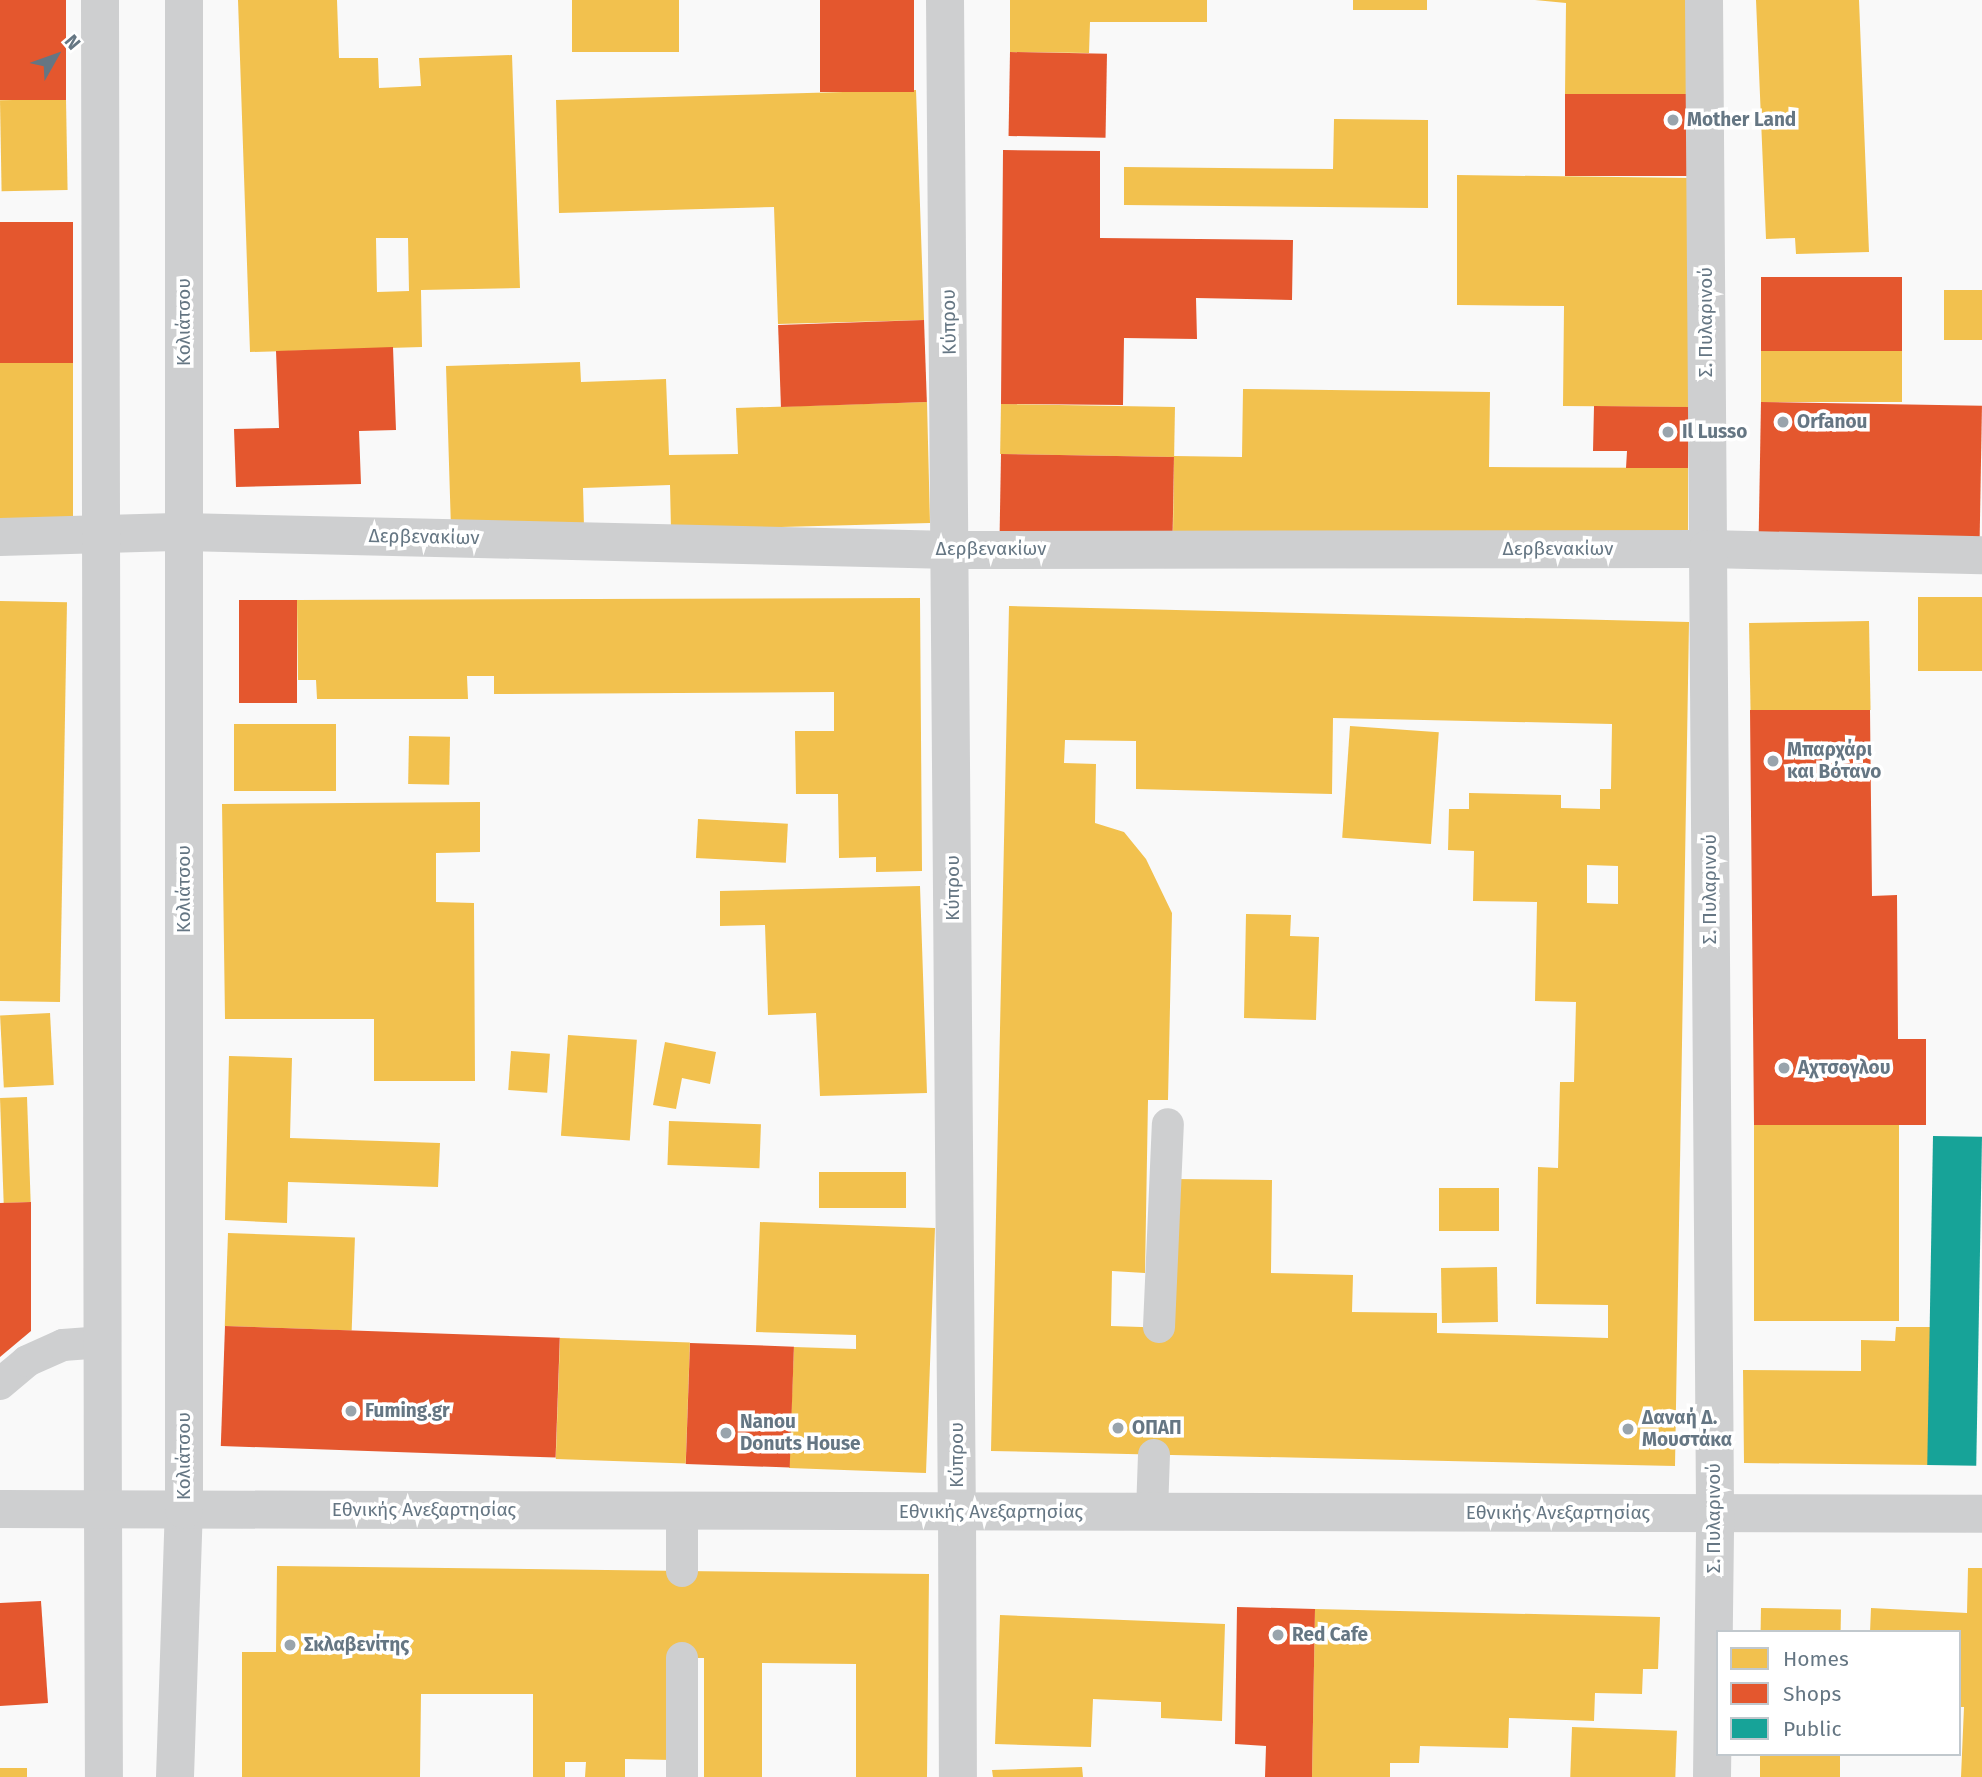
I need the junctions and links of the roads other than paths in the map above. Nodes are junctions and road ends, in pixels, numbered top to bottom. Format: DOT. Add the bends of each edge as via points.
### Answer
graph roads {
  1 [pos="100,0"];
  2 [pos="184,0"];
  3 [pos="945,0"];
  4 [pos="1704,0"];
  5 [pos="184,532"];
  6 [pos="0,537"];
  7 [pos="101,537"];
  8 [pos="1708,549"];
  9 [pos="951,550"];
  10 [pos="1982,555"];
  11 [pos="1168,1124"];
  12 [pos="1159,1328"];
  13 [pos="103,1342"];
  14 [pos="0,1384"];
  15 [pos="1154,1455"];
  16 [pos="0,1509"];
  17 [pos="103,1509"];
  18 [pos="184,1509"];
  19 [pos="682,1511"];
  20 [pos="957,1511"];
  21 [pos="1152,1512"];
  22 [pos="1714,1514"];
  23 [pos="1982,1514"];
  24 [pos="682,1571"];
  25 [pos="682,1658"];
  26 [pos="104,1777"];
  27 [pos="175,1777"];
  28 [pos="682,1777"];
  29 [pos="958,1777"];
  30 [pos="1712,1777"];
  1 -- 7 [label="street"];
  2 -- 5 [label="street, Κολιάτσου"];
  3 -- 9 [label="street, Κύπρου"];
  4 -- 8 [label="street, Σ. Πυλαρινού"];
  5 -- 7 [label="street, Δερβενακίων"];
  5 -- 9 [label="street, Δερβενακίων"];
  5 -- 18 [label="street, Κολιάτσου"];
  6 -- 7 [label="street, Δερβενακίων"];
  7 -- 13 [label="street"];
  8 -- 9 [label="street, Δερβενακίων"];
  8 -- 10 [label="street, Δερβενακίων"];
  8 -- 22 [label="street, Σ. Πυλαρινού"];
  9 -- 20 [label="street, Κύπρου"];
  11 -- 12 [label="lane"];
  13 -- 14 [label="lane" via="63,1345 27,1361"];
  13 -- 17 [label="street"];
  15 -- 21 [label="lane"];
  16 -- 17 [label="street, Εθνικής Ανεξαρτησίας"];
  17 -- 18 [label="street, Εθνικής Ανεξαρτησίας"];
  17 -- 26 [label="street"];
  18 -- 19 [label="street, Εθνικής Ανεξαρτησίας"];
  18 -- 27 [label="street, Κολιάτσου"];
  19 -- 20 [label="street, Εθνικής Ανεξαρτησίας"];
  19 -- 24 [label="lane"];
  20 -- 21 [label="street, Εθνικής Ανεξαρτησίας"];
  20 -- 29 [label="street, Κύπρου"];
  21 -- 22 [label="street, Εθνικής Ανεξαρτησίας"];
  22 -- 23 [label="street, Εθνικής Ανεξαρτησίας"];
  22 -- 30 [label="street, Σ. Πυλαρινού"];
  25 -- 28 [label="lane"];
}
